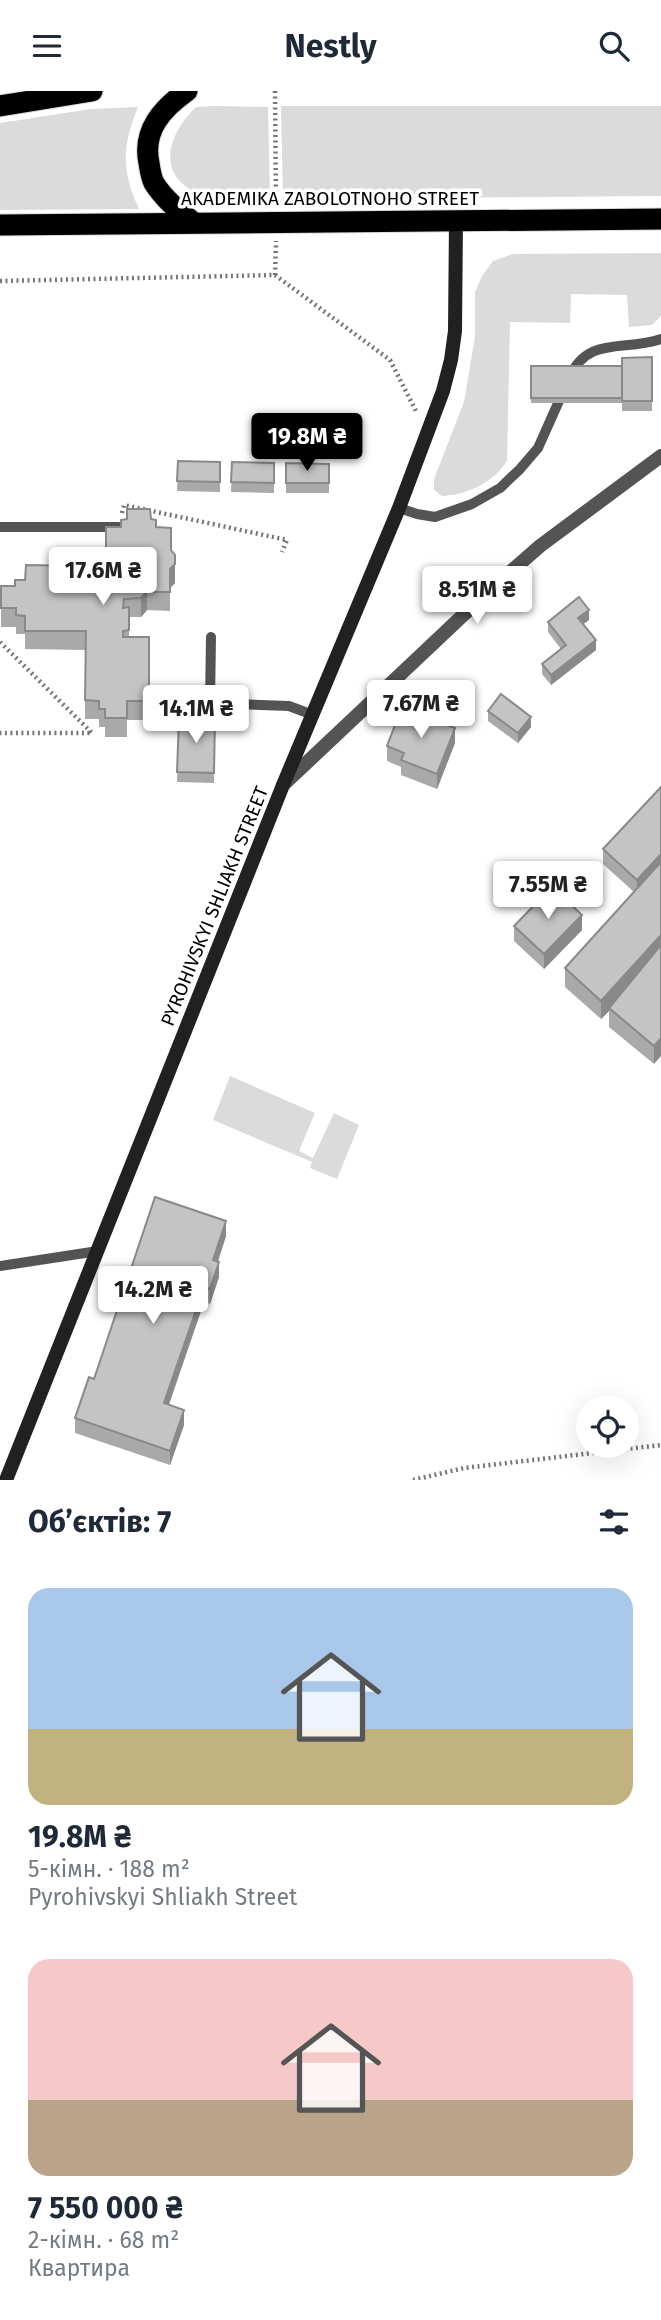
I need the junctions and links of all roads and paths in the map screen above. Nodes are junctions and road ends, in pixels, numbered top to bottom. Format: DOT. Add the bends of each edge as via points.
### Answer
graph roads {
  1 [pos="92,91"];
  2 [pos="187,91"];
  3 [pos="275,91"];
  4 [pos="0,106"];
  5 [pos="661,219"];
  6 [pos="456,220"];
  7 [pos="277,221"];
  8 [pos="192,222"];
  9 [pos="0,225"];
  10 [pos="275,275"];
  11 [pos="0,281"];
  12 [pos="661,339"];
  13 [pos="428,434"];
  14 [pos="661,456"];
  15 [pos="399,508"];
  16 [pos="0,527"];
  17 [pos="118,527"];
  18 [pos="282,552"];
  19 [pos="211,636"];
  20 [pos="0,642"];
  21 [pos="313,715"];
  22 [pos="0,733"];
  23 [pos="283,785"];
  24 [pos="98,1251"];
  25 [pos="0,1266"];
  26 [pos="661,1445"];
  27 [pos="6,1480"];
  28 [pos="413,1480"];
  1 -- 4 [label="highway"];
  2 -- 8 [label="highway" via="161,112 149,132 147,155 152,181"];
  3 -- 7 [label="path"];
  5 -- 6 [label="highway, AKADEMIKA ZABOLOTNOHO STREET"];
  6 -- 7 [label="highway, AKADEMIKA ZABOLOTNOHO STREET"];
  6 -- 13 [label="street, PYROHIVSKYI SHLIAKH STREET" via="455,331 451,361"];
  7 -- 8 [label="highway, AKADEMIKA ZABOLOTNOHO STREET"];
  7 -- 10 [label="path"];
  8 -- 9 [label="highway, AKADEMIKA ZABOLOTNOHO STREET"];
  10 -- 11 [label="path"];
  10 -- 13 [label="path" via="390,361"];
  12 -- 15 [label="lane" via="585,354 575,365 538,447 500,488 435,517"];
  13 -- 15 [label="street, PYROHIVSKYI SHLIAKH STREET"];
  14 -- 23 [label="street" via="540,546"];
  15 -- 21 [label="street, PYROHIVSKYI SHLIAKH STREET"];
  16 -- 17 [label="lane"];
  17 -- 18 [label="path" via="124,505 287,540"];
  19 -- 21 [label="lane" via="210,703 289,706"];
  20 -- 22 [label="path" via="92,733"];
  21 -- 23 [label="street, PYROHIVSKYI SHLIAKH STREET"];
  23 -- 24 [label="street, PYROHIVSKYI SHLIAKH STREET"];
  24 -- 25 [label="lane"];
  24 -- 27 [label="street, PYROHIVSKYI SHLIAKH STREET"];
  26 -- 28 [label="path" via="464,1468"];
}
